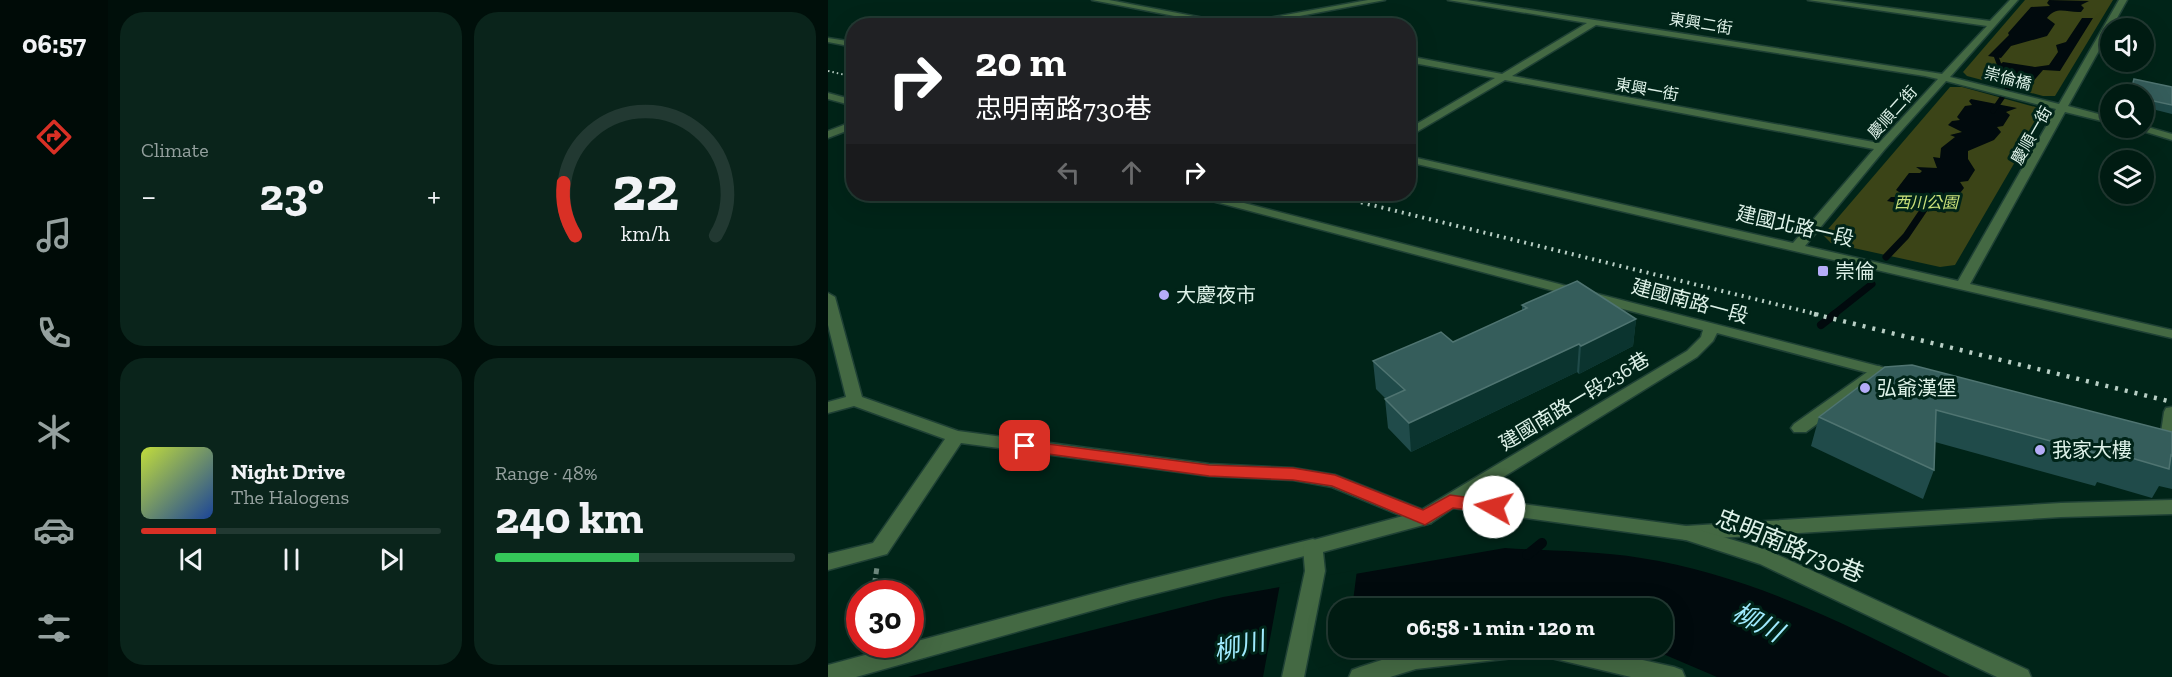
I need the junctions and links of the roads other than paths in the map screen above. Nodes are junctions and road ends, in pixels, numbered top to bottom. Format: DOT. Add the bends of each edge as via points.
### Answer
graph roads {
  1 [pos="1116,0"];
  2 [pos="1381,0"];
  3 [pos="1452,0"];
  4 [pos="1812,0"];
  5 [pos="2014,0"];
  6 [pos="2123,0"];
  7 [pos="1101,1"];
  8 [pos="1197,18"];
  9 [pos="1277,18"];
  10 [pos="1595,22"];
  11 [pos="1993,24"];
  12 [pos="828,30"];
  13 [pos="846,34"];
  14 [pos="828,40"];
  15 [pos="846,43"];
  16 [pos="1416,61"];
  17 [pos="1944,76"];
  18 [pos="1502,77"];
  19 [pos="828,96"];
  20 [pos="846,101"];
  21 [pos="2064,108"];
  22 [pos="2100,117"];
  23 [pos="846,127"];
  24 [pos="1416,129"];
  25 [pos="2154,132"];
  26 [pos="828,135"];
  27 [pos="2172,136"];
  28 [pos="1881,147"];
  29 [pos="1416,161"];
  30 [pos="1224,201"];
  31 [pos="1796,248"];
  32 [pos="1963,284"];
  33 [pos="828,297"];
  34 [pos="1711,328"];
  35 [pos="2172,334"];
  36 [pos="1878,371"];
  37 [pos="1912,380"];
  38 [pos="855,400"];
  39 [pos="828,408"];
  40 [pos="2172,412"];
  41 [pos="1800,428"];
  42 [pos="956,437"];
  43 [pos="2165,445"];
  44 [pos="1450,501"];
  45 [pos="2172,507"];
  46 [pos="1425,518"];
  47 [pos="1686,533"];
  48 [pos="1313,547"];
  49 [pos="828,562"];
  50 [pos="1426,658"];
  51 [pos="1591,658"];
  52 [pos="828,675"];
  53 [pos="1293,677"];
  54 [pos="1360,677"];
  55 [pos="1674,677"];
  56 [pos="2020,677"];
  1 -- 7 [label="street"];
  2 -- 9 [label="street"];
  3 -- 10 [label="street, 東興二街"];
  4 -- 11 [label="street"];
  5 -- 11 [label="street, 慶順二街"];
  6 -- 21 [label="street, 慶順一街"];
  7 -- 8 [label="street"];
  10 -- 17 [label="street, 東興二街"];
  10 -- 18 [label="street"];
  11 -- 17 [label="street, 慶順二街"];
  12 -- 13 [label="street"];
  14 -- 15 [label="street"];
  16 -- 18 [label="street, 東興一街"];
  17 -- 21 [label="street, 崇倫橋"];
  17 -- 28 [label="street, 慶順二街"];
  18 -- 24 [label="street"];
  18 -- 28 [label="street, 東興一街"];
  19 -- 20 [label="street"];
  21 -- 22 [label="street"];
  21 -- 32 [label="street, 慶順一街"];
  23 -- 26 [label="street"];
  25 -- 27 [label="street"];
  28 -- 31 [label="street, 慶順二街"];
  29 -- 31 [label="street, 建國北路一段"];
  30 -- 34 [label="street, 建國南路一段"];
  31 -- 32 [label="street, 建國北路一段"];
  32 -- 35 [label="street, 建國北路一段"];
  33 -- 38 [label="street"];
  34 -- 36 [label="street, 建國南路一段"];
  34 -- 44 [label="street, 建國南路一段236巷" via="1708,338 1692,354"];
  36 -- 37 [label="street, 建國南路一段"];
  36 -- 41 [label="street"];
  38 -- 39 [label="street"];
  38 -- 42 [label="street"];
  40 -- 43 [label="street"];
  42 -- 46 [label="street" via="1209,470 1293,474 1335,481"];
  42 -- 49 [label="street" via="880,549"];
  44 -- 46 [label="street"];
  44 -- 47 [label="street, 忠明南路730巷"];
  45 -- 47 [label="street"];
  46 -- 48 [label="street"];
  47 -- 56 [label="street, 忠明南路730巷" via="1767,558"];
  48 -- 52 [label="street" via="1130,592"];
  48 -- 53 [label="street" via="1315,571"];
  50 -- 54 [label="street"];
  51 -- 55 [label="street"];
}
